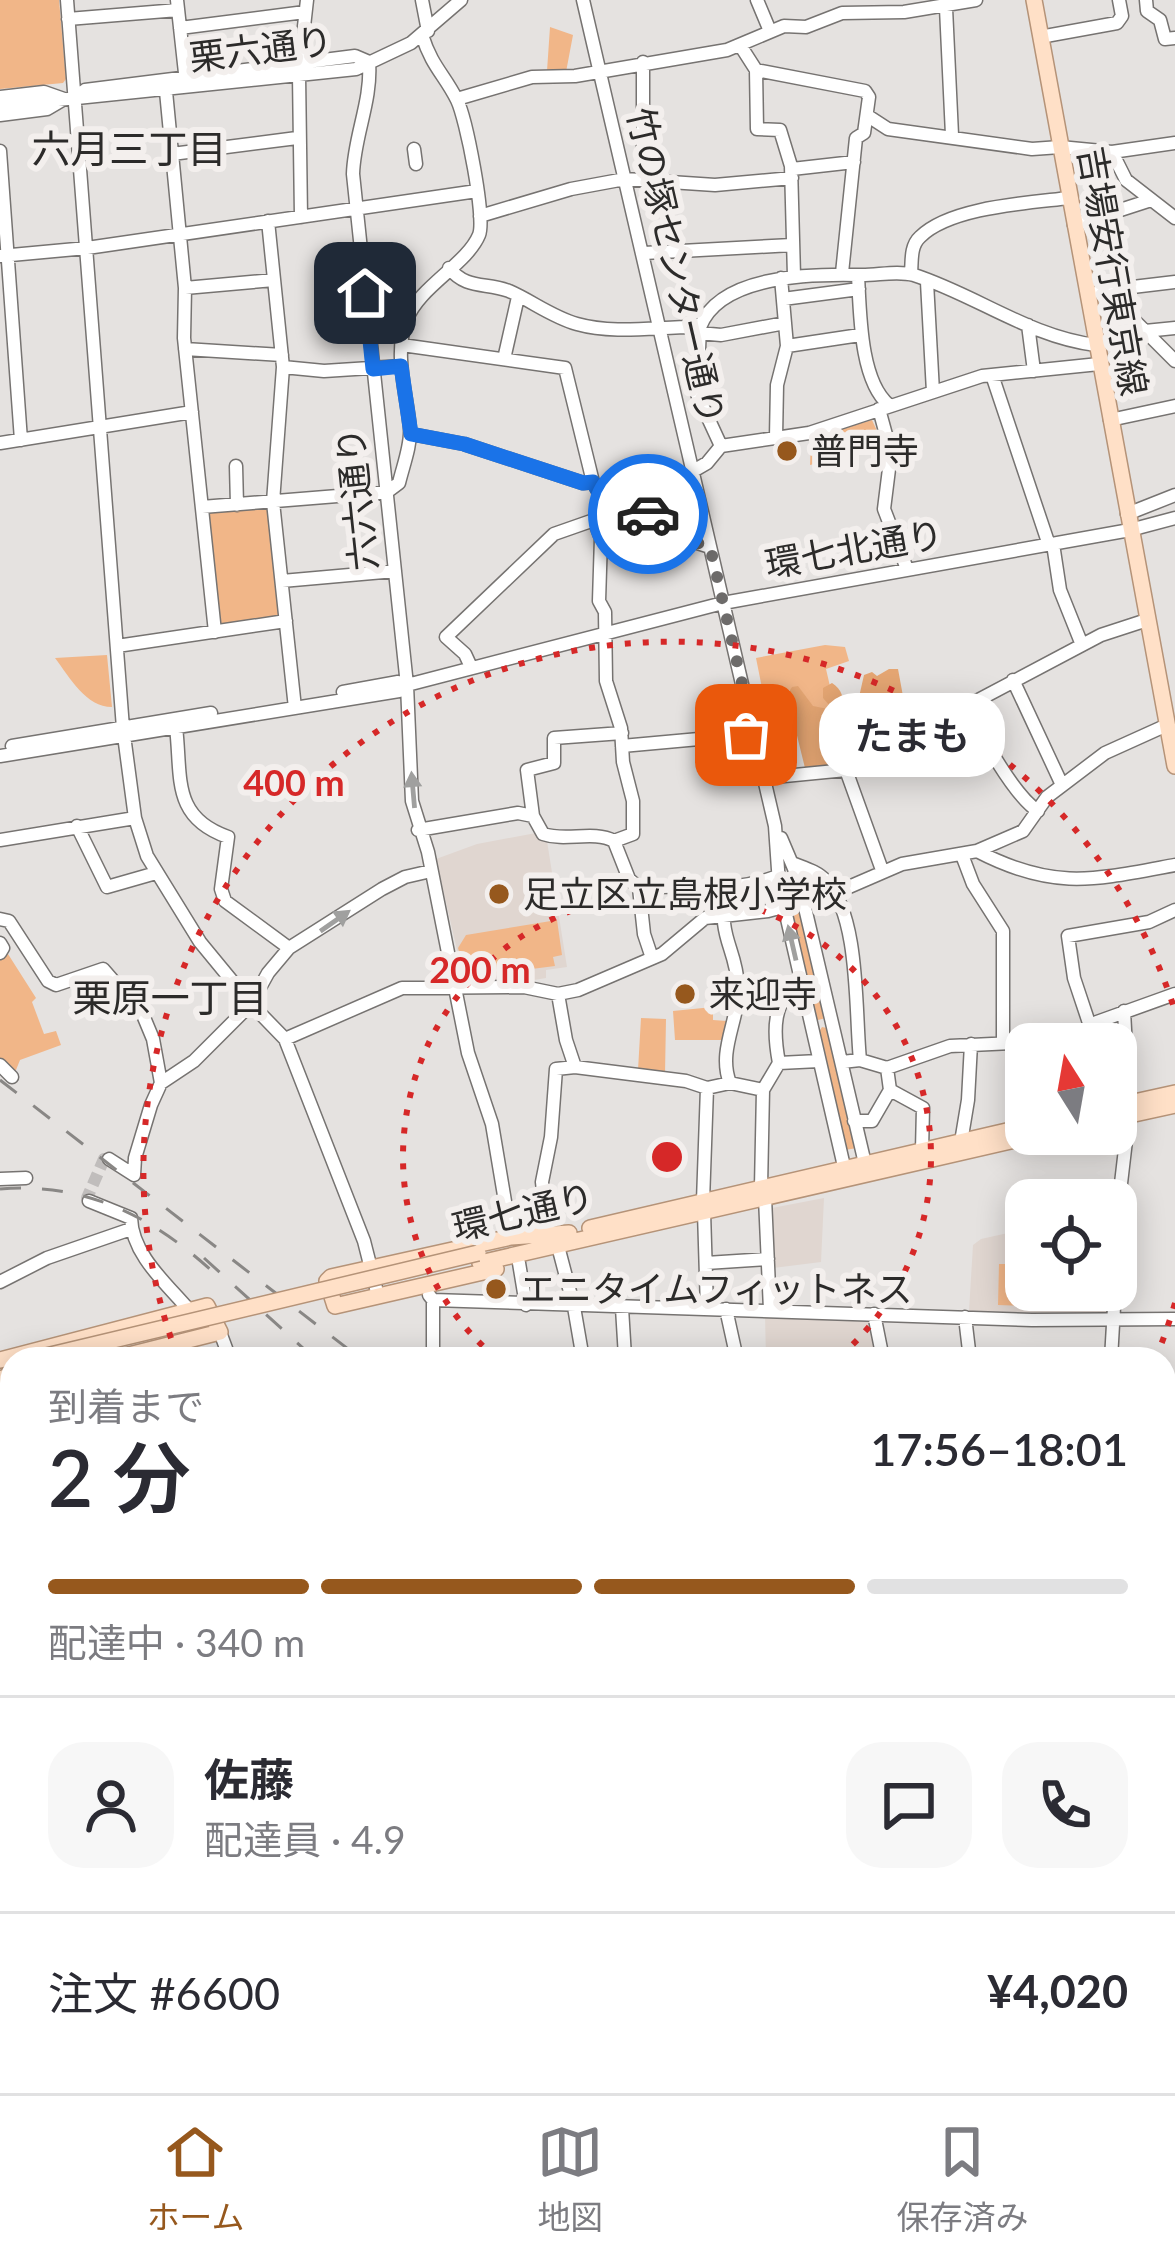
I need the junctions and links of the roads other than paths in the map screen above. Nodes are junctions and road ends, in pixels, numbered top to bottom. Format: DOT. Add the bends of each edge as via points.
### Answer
graph roads {
  1 [pos="67,0"];
  2 [pos="422,0"];
  3 [pos="461,0"];
  4 [pos="584,0"];
  5 [pos="757,0"];
  6 [pos="976,0"];
  7 [pos="1034,0"];
  8 [pos="1119,0"];
  9 [pos="1146,0"];
  10 [pos="177,5"];
  11 [pos="306,6"];
  12 [pos="877,6"];
  13 [pos="946,8"];
  14 [pos="68,19"];
  15 [pos="180,28"];
  16 [pos="770,31"];
  17 [pos="425,33"];
  18 [pos="1040,37"];
  19 [pos="1175,38"];
  20 [pos="740,45"];
  21 [pos="369,62"];
  22 [pos="644,62"];
  23 [pos="300,69"];
  24 [pos="756,70"];
  25 [pos="600,71"];
  26 [pos="186,83"];
  27 [pos="165,86"];
  28 [pos="0,97"];
  29 [pos="69,98"];
  30 [pos="457,99"];
  31 [pos="0,106"];
  32 [pos="0,116"];
  33 [pos="868,116"];
  34 [pos="952,135"];
  35 [pos="297,138"];
  36 [pos="1175,143"];
  37 [pos="1060,147"];
  38 [pos="0,151"];
  39 [pos="1112,152"];
  40 [pos="172,154"];
  41 [pos="854,162"];
  42 [pos="792,174"];
  43 [pos="643,178"];
  44 [pos="625,179"];
  45 [pos="1,186"];
  46 [pos="477,190"];
  47 [pos="1069,198"];
  48 [pos="1151,200"];
  49 [pos="356,208"];
  50 [pos="480,216"];
  51 [pos="301,217"];
  52 [pos="1175,218"];
  53 [pos="268,221"];
  54 [pos="1074,225"];
  55 [pos="180,234"];
  56 [pos="792,245"];
  57 [pos="87,248"];
  58 [pos="644,253"];
  59 [pos="4,256"];
  60 [pos="449,268"];
  61 [pos="842,273"];
  62 [pos="911,274"];
  63 [pos="787,277"];
  64 [pos="274,280"];
  65 [pos="859,282"];
  66 [pos="927,282"];
  67 [pos="1175,282"];
  68 [pos="185,288"];
  69 [pos="1095,291"];
  70 [pos="518,297"];
  71 [pos="783,299"];
  72 [pos="6,316"];
  73 [pos="785,322"];
  74 [pos="1028,325"];
  75 [pos="659,328"];
  76 [pos="1175,328"];
  77 [pos="699,330"];
  78 [pos="1145,331"];
  79 [pos="860,335"];
  80 [pos="402,345"];
  81 [pos="1096,345"];
  82 [pos="787,346"];
  83 [pos="185,349"];
  84 [pos="504,359"];
  85 [pos="283,361"];
  86 [pos="1175,362"];
  87 [pos="1100,364"];
  88 [pos="401,366"];
  89 [pos="373,369"];
  90 [pos="1034,371"];
  91 [pos="992,375"];
  92 [pos="933,392"];
  93 [pos="1175,406"];
  94 [pos="884,408"];
  95 [pos="192,412"];
  96 [pos="1110,420"];
  97 [pos="102,427"];
  98 [pos="411,434"];
  99 [pos="776,437"];
  100 [pos="21,440"];
  101 [pos="0,443"];
  102 [pos="721,446"];
  103 [pos="236,466"];
  104 [pos="693,471"];
  105 [pos="593,482"];
  106 [pos="387,492"];
  107 [pos="1175,495"];
  108 [pos="645,500"];
  109 [pos="272,502"];
  110 [pos="237,505"];
  111 [pos="202,507"];
  112 [pos="607,507"];
  113 [pos="1175,518"];
  114 [pos="594,520"];
  115 [pos="1129,522"];
  116 [pos="1050,544"];
  117 [pos="710,547"];
  118 [pos="907,569"];
  119 [pos="394,571"];
  120 [pos="282,581"];
  121 [pos="723,603"];
  122 [pos="1148,620"];
  123 [pos="286,621"];
  124 [pos="605,631"];
  125 [pos="215,632"];
  126 [pos="1082,645"];
  127 [pos="117,646"];
  128 [pos="471,667"];
  129 [pos="1013,680"];
  130 [pos="407,685"];
  131 [pos="295,704"];
  132 [pos="966,705"];
  133 [pos="1167,725"];
  134 [pos="176,727"];
  135 [pos="124,732"];
  136 [pos="754,734"];
  137 [pos="622,740"];
  138 [pos="1173,743"];
  139 [pos="0,751"];
  140 [pos="1175,766"];
  141 [pos="846,770"];
  142 [pos="764,778"];
  143 [pos="1063,785"];
  144 [pos="1038,811"];
  145 [pos="533,817"];
  146 [pos="135,818"];
  147 [pos="77,826"];
  148 [pos="775,826"];
  149 [pos="418,830"];
  150 [pos="0,840"];
  151 [pos="614,841"];
  152 [pos="977,851"];
  153 [pos="962,855"];
  154 [pos="792,863"];
  155 [pos="1175,865"];
  156 [pos="882,870"];
  157 [pos="430,871"];
  158 [pos="155,873"];
  159 [pos="778,876"];
  160 [pos="639,888"];
  161 [pos="727,890"];
  162 [pos="835,893"];
  163 [pos="804,901"];
  164 [pos="784,907"];
  165 [pos="1175,910"];
  166 [pos="721,915"];
  167 [pos="0,920"];
  168 [pos="0,943"];
  169 [pos="289,948"];
  170 [pos="0,953"];
  171 [pos="652,958"];
  172 [pos="800,981"];
  173 [pos="454,985"];
  174 [pos="558,994"];
  175 [pos="1175,994"];
  176 [pos="251,1004"];
  177 [pos="1124,1012"];
  178 [pos="1089,1023"];
  179 [pos="1097,1023"];
  180 [pos="1124,1023"];
  181 [pos="832,1024"];
  182 [pos="812,1032"];
  183 [pos="285,1039"];
  184 [pos="1003,1042"];
  185 [pos="971,1044"];
  186 [pos="860,1060"];
  187 [pos="819,1061"];
  188 [pos="842,1062"];
  189 [pos="779,1063"];
  190 [pos="0,1065"];
  191 [pos="575,1067"];
  192 [pos="887,1068"];
  193 [pos="13,1077"];
  194 [pos="161,1083"];
  195 [pos="730,1083"];
  196 [pos="707,1088"];
  197 [pos="764,1090"];
  198 [pos="890,1090"];
  199 [pos="1175,1093"];
  200 [pos="1175,1105"];
  201 [pos="1137,1106"];
  202 [pos="1137,1109"];
  203 [pos="854,1120"];
  204 [pos="1005,1132"];
  205 [pos="1005,1141"];
  206 [pos="961,1142"];
  207 [pos="922,1150"];
  208 [pos="109,1159"];
  209 [pos="866,1169"];
  210 [pos="845,1174"];
  211 [pos="26,1178"];
  212 [pos="0,1179"];
  213 [pos="763,1192"];
  214 [pos="89,1201"];
  215 [pos="703,1207"];
  216 [pos="131,1229"];
  217 [pos="548,1233"];
  218 [pos="512,1237"];
  219 [pos="566,1242"];
  220 [pos="479,1258"];
  221 [pos="768,1259"];
  222 [pos="519,1263"];
  223 [pos="706,1263"];
  224 [pos="371,1268"];
  225 [pos="0,1282"];
  226 [pos="428,1294"];
  227 [pos="378,1296"];
  228 [pos="526,1305"];
  229 [pos="574,1307"];
  230 [pos="622,1308"];
  231 [pos="707,1309"];
  232 [pos="727,1309"];
  233 [pos="190,1310"];
  234 [pos="770,1310"];
  235 [pos="1112,1311"];
  236 [pos="874,1315"];
  237 [pos="965,1317"];
  238 [pos="1175,1319"];
  239 [pos="1111,1320"];
  240 [pos="220,1332"];
  241 [pos="60,1347"];
  242 [pos="87,1347"];
  243 [pos="123,1347"];
  244 [pos="161,1347"];
  245 [pos="226,1347"];
  246 [pos="432,1347"];
  247 [pos="581,1347"];
  248 [pos="625,1347"];
  249 [pos="734,1347"];
  250 [pos="881,1347"];
  251 [pos="969,1347"];
  252 [pos="1111,1347"];
  1 -- 14 [label="street"];
  2 -- 17 [label="street"];
  3 -- 17 [label="street"];
  4 -- 25 [label="street, 竹の塚センター通り"];
  5 -- 16 [label="street"];
  6 -- 13 [label="street"];
  7 -- 18 [label="main road, 吉場安行東京線"];
  8 -- 18 [label="street" via="1117,23"];
  9 -- 19 [label="street" via="1165,39"];
  10 -- 14 [label="street"];
  10 -- 15 [label="street"];
  11 -- 15 [label="street"];
  11 -- 23 [label="street"];
  12 -- 13 [label="street"];
  12 -- 16 [label="street"];
  13 -- 34 [label="street"];
  14 -- 29 [label="street"];
  15 -- 26 [label="street"];
  16 -- 20 [label="street"];
  17 -- 21 [label="street"];
  17 -- 30 [label="street" via="435,69"];
  18 -- 37 [label="main road, 吉場安行東京線"];
  20 -- 22 [label="street"];
  20 -- 24 [label="street"];
  21 -- 23 [label="street, 栗六通り"];
  21 -- 49 [label="street, 六六通り" via="353,158"];
  22 -- 25 [label="street"];
  22 -- 43 [label="street"];
  23 -- 26 [label="street, 栗六通り"];
  23 -- 35 [label="street"];
  24 -- 33 [label="street" via="865,91"];
  24 -- 42 [label="street" via="757,129 780,130"];
  25 -- 30 [label="street" via="527,78"];
  25 -- 44 [label="street, 竹の塚センター通り"];
  26 -- 27 [label="street, 栗六通り"];
  27 -- 29 [label="street, 栗六通り"];
  27 -- 40 [label="street"];
  28 -- 29 [label="street"];
  29 -- 31 [label="street, 栗六通り"];
  29 -- 32 [label="street"];
  29 -- 57 [label="street"];
  30 -- 46 [label="street"];
  33 -- 34 [label="street" via="888,129"];
  33 -- 41 [label="street"];
  34 -- 37 [label="street"];
  35 -- 40 [label="street"];
  35 -- 51 [label="street"];
  36 -- 39 [label="street"];
  37 -- 39 [label="street"];
  37 -- 47 [label="main road, 吉場安行東京線"];
  38 -- 45 [label="street"];
  39 -- 48 [label="street" via="1126,180"];
  40 -- 55 [label="street"];
  41 -- 42 [label="street"];
  41 -- 61 [label="street"];
  42 -- 43 [label="street" via="715,185"];
  42 -- 56 [label="street"];
  43 -- 44 [label="street"];
  44 -- 50 [label="street"];
  44 -- 58 [label="street, 竹の塚センター通り"];
  45 -- 59 [label="street"];
  46 -- 49 [label="street"];
  46 -- 50 [label="street"];
  47 -- 54 [label="main road, 吉場安行東京線"];
  47 -- 62 [label="street" via="974,211 922,235"];
  48 -- 52 [label="street"];
  48 -- 54 [label="street"];
  49 -- 51 [label="street"];
  49 -- 89 [label="street, 六六通り"];
  50 -- 60 [label="street" via="480,234"];
  51 -- 53 [label="street"];
  53 -- 55 [label="street"];
  53 -- 64 [label="street"];
  54 -- 69 [label="main road, 吉場安行東京線"];
  55 -- 57 [label="street"];
  55 -- 68 [label="street"];
  56 -- 58 [label="street"];
  56 -- 63 [label="street"];
  57 -- 59 [label="street"];
  57 -- 97 [label="street"];
  58 -- 75 [label="street, 竹の塚センター通り"];
  59 -- 72 [label="street"];
  60 -- 70 [label="street" via="475,287"];
  60 -- 80 [label="street" via="414,305"];
  61 -- 63 [label="street"];
  61 -- 65 [label="street"];
  62 -- 65 [label="street"];
  62 -- 66 [label="street"];
  63 -- 71 [label="street"];
  63 -- 77 [label="street" via="725,296"];
  64 -- 68 [label="street"];
  64 -- 85 [label="street"];
  65 -- 71 [label="street"];
  65 -- 79 [label="street"];
  66 -- 74 [label="street"];
  66 -- 92 [label="street"];
  67 -- 69 [label="street"];
  68 -- 83 [label="street"];
  69 -- 78 [label="street"];
  69 -- 81 [label="main road, 吉場安行東京線"];
  70 -- 75 [label="street" via="582,326"];
  70 -- 84 [label="street"];
  71 -- 73 [label="street"];
  72 -- 100 [label="street"];
  73 -- 77 [label="street" via="721,335"];
  73 -- 82 [label="street"];
  74 -- 81 [label="street"];
  74 -- 90 [label="street"];
  75 -- 77 [label="street"];
  75 -- 104 [label="street, 竹の塚センター通り"];
  76 -- 78 [label="street"];
  77 -- 102 [label="street" via="697,394"];
  78 -- 86 [label="street"];
  79 -- 82 [label="street"];
  79 -- 94 [label="street"];
  80 -- 84 [label="street"];
  80 -- 88 [label="street"];
  81 -- 87 [label="main road, 吉場安行東京線"];
  82 -- 99 [label="street" via="776,385"];
  83 -- 85 [label="street"];
  83 -- 95 [label="street"];
  84 -- 105 [label="street" via="565,368"];
  85 -- 89 [label="street" via="324,371"];
  85 -- 109 [label="street"];
  87 -- 90 [label="street"];
  87 -- 96 [label="main road, 吉場安行東京線"];
  88 -- 89 [label="street"];
  88 -- 98 [label="street"];
  89 -- 106 [label="street, 六六通り"];
  90 -- 91 [label="street"];
  91 -- 92 [label="street"];
  91 -- 116 [label="street"];
  92 -- 94 [label="street"];
  93 -- 96 [label="street"];
  94 -- 99 [label="street"];
  94 -- 118 [label="street" via="891,453 884,509"];
  95 -- 97 [label="street"];
  95 -- 111 [label="street"];
  96 -- 115 [label="main road, 吉場安行東京線"];
  97 -- 100 [label="street"];
  97 -- 127 [label="street"];
  98 -- 105 [label="street"];
  98 -- 106 [label="street" via="399,483"];
  99 -- 102 [label="street"];
  100 -- 101 [label="street"];
  102 -- 104 [label="street"];
  103 -- 110 [label="street"];
  104 -- 108 [label="street"];
  104 -- 117 [label="street, 竹の塚センター通り"];
  105 -- 112 [label="street"];
  106 -- 109 [label="street"];
  106 -- 119 [label="street, 六六通り"];
  107 -- 115 [label="street"];
  108 -- 112 [label="street"];
  108 -- 117 [label="street" via="650,528"];
  109 -- 110 [label="street"];
  109 -- 120 [label="street"];
  110 -- 111 [label="street"];
  111 -- 125 [label="street"];
  112 -- 114 [label="street"];
  113 -- 115 [label="street, 環七北通り"];
  114 -- 124 [label="street"];
  114 -- 128 [label="street" via="554,534 446,637"];
  115 -- 116 [label="street, 環七北通り"];
  115 -- 122 [label="main road, 吉場安行東京線"];
  116 -- 118 [label="street, 環七北通り"];
  116 -- 126 [label="street"];
  117 -- 121 [label="street, 竹の塚センター通り"];
  118 -- 121 [label="street, 環七北通り"];
  119 -- 120 [label="street"];
  119 -- 130 [label="street, 六六通り"];
  120 -- 123 [label="street"];
  121 -- 124 [label="street, 環七北通り"];
  121 -- 136 [label="street, 竹の塚センター通り"];
  122 -- 126 [label="street"];
  122 -- 133 [label="main road, 吉場安行東京線"];
  123 -- 125 [label="street"];
  123 -- 131 [label="street"];
  124 -- 128 [label="street, 環七北通り"];
  124 -- 137 [label="street"];
  125 -- 127 [label="street"];
  126 -- 129 [label="street"];
  127 -- 135 [label="street"];
  128 -- 130 [label="street, 環七北通り"];
  129 -- 132 [label="street"];
  129 -- 143 [label="street"];
  130 -- 131 [label="street, 環七北通り"];
  149 -- 130 [label="street, 六六通り, one-way"];
  131 -- 134 [label="street, 環七北通り"];
  131 -- 135 [label="street, 環七北通り"];
  132 -- 141 [label="street"];
  132 -- 144 [label="street" via="994,757"];
  133 -- 138 [label="main road, 吉場安行東京線"];
  133 -- 143 [label="street" via="1105,753"];
  134 -- 135 [label="street, 環七北通り"];
  134 -- 169 [label="street" via="183,801 202,824 228,837 225,901"];
  135 -- 139 [label="street, 環七北通り"];
  135 -- 146 [label="street"];
  136 -- 137 [label="street"];
  136 -- 142 [label="street, 竹の塚センター通り"];
  137 -- 145 [label="street" via="554,738 554,763 527,770"];
  137 -- 151 [label="street" via="633,834"];
  138 -- 140 [label="main road, 吉場安行東京線"];
  141 -- 142 [label="street"];
  141 -- 156 [label="street"];
  142 -- 148 [label="street, 竹の塚センター通り"];
  143 -- 144 [label="street"];
  144 -- 152 [label="street" via="1023,831"];
  145 -- 149 [label="street"];
  145 -- 151 [label="street" via="554,838"];
  146 -- 147 [label="street"];
  146 -- 158 [label="street"];
  147 -- 150 [label="street"];
  147 -- 158 [label="street" via="107,887"];
  148 -- 154 [label="street, 竹の塚センター通り"];
  148 -- 159 [label="street, 竹の塚センター通り"];
  149 -- 157 [label="street, 六六通り"];
  151 -- 160 [label="street"];
  152 -- 153 [label="street"];
  152 -- 155 [label="street" via="1042,878 1094,880"];
  153 -- 156 [label="street"];
  153 -- 184 [label="street" via="1003,931"];
  154 -- 162 [label="street"];
  154 -- 163 [label="street, 竹の塚センター通り"];
  156 -- 162 [label="street"];
  169 -- 157 [label="street, one-way" via="382,889"];
  157 -- 173 [label="street, 六六通り"];
  158 -- 176 [label="street"];
  159 -- 161 [label="street"];
  159 -- 164 [label="street, 竹の塚センター通り"];
  160 -- 161 [label="street"];
  160 -- 171 [label="street"];
  161 -- 166 [label="street"];
  162 -- 163 [label="street"];
  162 -- 186 [label="street" via="854,945"];
  163 -- 164 [label="street"];
  163 -- 181 [label="street, 竹の塚センター通り"];
  164 -- 166 [label="street"];
  172 -- 164 [label="street, 竹の塚センター通り, one-way"];
  165 -- 178 [label="street" via="1068,936"];
  166 -- 171 [label="street"];
  166 -- 195 [label="street" via="739,983 726,1058"];
  167 -- 194 [label="street" via="9,921 56,985 103,969 143,1015"];
  168 -- 170 [label="street"];
  169 -- 176 [label="street"];
  171 -- 174 [label="street"];
  172 -- 182 [label="street, 竹の塚センター通り"];
  172 -- 189 [label="street" via="776,1013"];
  173 -- 174 [label="street"];
  173 -- 183 [label="street" via="402,988"];
  173 -- 218 [label="street, 六六通り"];
  174 -- 191 [label="street"];
  175 -- 177 [label="street"];
  176 -- 183 [label="street"];
  176 -- 194 [label="street"];
  177 -- 179 [label="street"];
  177 -- 180 [label="street"];
  181 -- 182 [label="street"];
  181 -- 188 [label="street, 竹の塚センター通り"];
  182 -- 187 [label="street, 竹の塚センター通り"];
  183 -- 224 [label="street"];
  184 -- 185 [label="street"];
  185 -- 192 [label="street"];
  185 -- 206 [label="street"];
  186 -- 188 [label="street"];
  186 -- 192 [label="street"];
  187 -- 189 [label="street"];
  187 -- 210 [label="street, 竹の塚センター通り"];
  188 -- 203 [label="street, 竹の塚センター通り"];
  189 -- 197 [label="street"];
  190 -- 193 [label="street"];
  191 -- 196 [label="street"];
  191 -- 217 [label="street" via="556,1069 552,1086 542,1182"];
  192 -- 198 [label="street"];
  194 -- 208 [label="street" via="134,1175"];
  195 -- 196 [label="street"];
  195 -- 197 [label="street"];
  196 -- 215 [label="street"];
  197 -- 213 [label="street"];
  198 -- 203 [label="street" via="872,1121"];
  198 -- 207 [label="street" via="923,1108"];
  199 -- 201 [label="main road"];
  200 -- 202 [label="main road"];
  203 -- 209 [label="street, 竹の塚センター通り"];
  204 -- 206 [label="main road, 環七通り"];
  205 -- 209 [label="main road, 環七通り"];
  206 -- 207 [label="main road, 環七通り"];
  207 -- 209 [label="main road, 環七通り"];
  209 -- 210 [label="main road, 環七通り"];
  210 -- 213 [label="main road, 環七通り"];
  211 -- 212 [label="street"];
  213 -- 215 [label="main road, 環七通り"];
  213 -- 221 [label="street"];
  214 -- 216 [label="street" via="131,1218"];
  215 -- 219 [label="main road, 環七通り"];
  215 -- 223 [label="street"];
  216 -- 225 [label="street"];
  216 -- 233 [label="street"];
  217 -- 218 [label="main road"];
  217 -- 219 [label="main road"];
  218 -- 224 [label="main road"];
  219 -- 220 [label="main road, 環七通り"];
  219 -- 222 [label="main road"];
  219 -- 229 [label="street"];
  220 -- 242 [label="main road, 環七通り, bridge"];
  220 -- 243 [label="main road, 環七通り"];
  221 -- 223 [label="street"];
  221 -- 234 [label="street"];
  222 -- 226 [label="main road"];
  222 -- 228 [label="street"];
  223 -- 231 [label="street"];
  224 -- 227 [label="street"];
  224 -- 227 [label="main road" via="328,1279 333,1304"];
  226 -- 227 [label="main road"];
  226 -- 228 [label="street"];
  226 -- 246 [label="street"];
  228 -- 229 [label="street"];
  229 -- 230 [label="street"];
  229 -- 247 [label="street"];
  230 -- 231 [label="street"];
  230 -- 248 [label="street"];
  231 -- 232 [label="street"];
  232 -- 234 [label="street"];
  232 -- 249 [label="street"];
  233 -- 240 [label="main road" via="207,1306"];
  233 -- 241 [label="main road"];
  234 -- 236 [label="street"];
  235 -- 239 [label="street"];
  236 -- 237 [label="street"];
  236 -- 250 [label="street"];
  237 -- 239 [label="street"];
  237 -- 251 [label="street"];
  238 -- 239 [label="street"];
  239 -- 252 [label="street"];
  240 -- 244 [label="main road"];
  240 -- 245 [label="street"];
}
